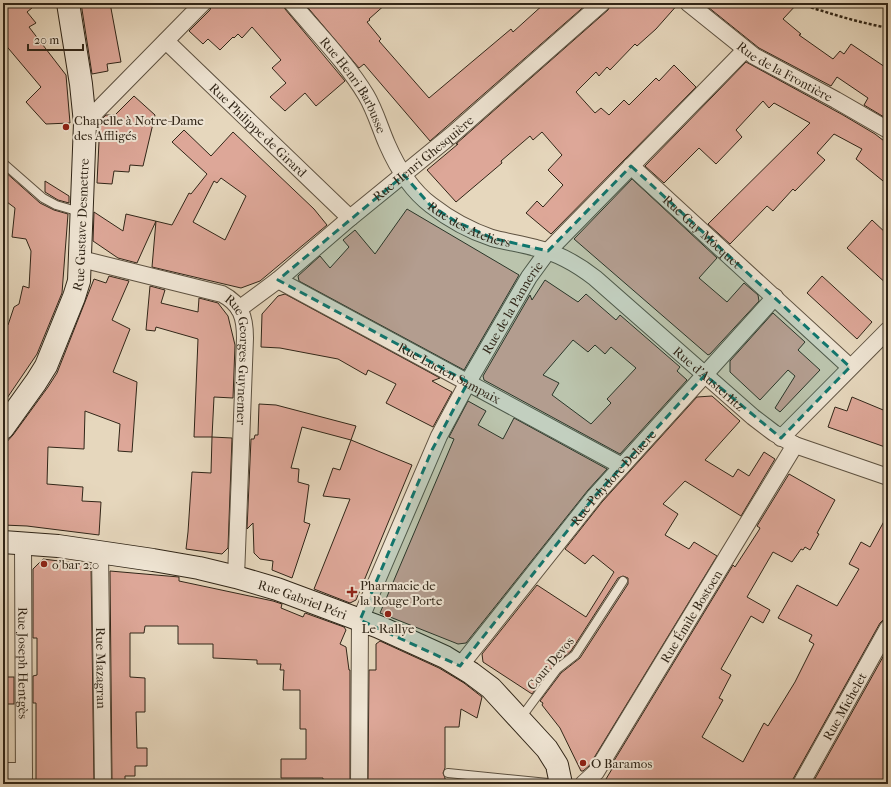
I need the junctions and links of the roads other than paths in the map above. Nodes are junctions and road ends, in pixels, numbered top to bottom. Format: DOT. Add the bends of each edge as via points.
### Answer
graph roads {
  1 [pos="68,3"];
  2 [pos="203,3"];
  3 [pos="292,3"];
  4 [pos="602,3"];
  5 [pos="688,3"];
  6 [pos="166,41"];
  7 [pos="745,50"];
  8 [pos="85,123"];
  9 [pos="888,130"];
  10 [pos="3,163"];
  11 [pos="631,166"];
  12 [pos="404,175"];
  13 [pos="83,212"];
  14 [pos="350,218"];
  15 [pos="548,251"];
  16 [pos="81,259"];
  17 [pos="278,280"];
  18 [pos="775,297"];
  19 [pos="239,309"];
  20 [pos="888,330"];
  21 [pos="850,367"];
  22 [pos="705,375"];
  23 [pos="468,382"];
  24 [pos="3,428"];
  25 [pos="788,441"];
  26 [pos="622,466"];
  27 [pos="888,477"];
  28 [pos="13,542"];
  29 [pos="100,552"];
  30 [pos="236,577"];
  31 [pos="623,581"];
  32 [pos="360,620"];
  33 [pos="888,628"];
  34 [pos="460,666"];
  35 [pos="520,719"];
  36 [pos="3,772"];
  37 [pos="448,773"];
  38 [pos="24,778"];
  39 [pos="103,784"];
  40 [pos="359,784"];
  41 [pos="560,784"];
  42 [pos="583,784"];
  43 [pos="801,784"];
  1 -- 8 [label="street, Rue Gustave Desmettre"];
  2 -- 6 [label="street"];
  3 -- 12 [label="street, Rue Henri Barbusse" via="366,94 387,145"];
  4 -- 12 [label="street, Rue Henri Ghesquière"];
  5 -- 7 [label="street, Rue de la Frontière"];
  6 -- 8 [label="street"];
  6 -- 14 [label="street, Rue Philippe de Girard"];
  7 -- 9 [label="street, Rue de la Frontière"];
  7 -- 11 [label="street, Rue de la Pannerie"];
  8 -- 13 [label="street, Rue Gustave Desmettre"];
  10 -- 13 [label="lane" via="43,198 56,205"];
  11 -- 15 [label="street, Rue de la Pannerie"];
  11 -- 18 [label="street, Rue Guy Môcquet"];
  12 -- 14 [label="street, Rue Henri Ghesquière"];
  12 -- 15 [label="street, Rue des Ateliers" via="430,205 455,221 492,238"];
  13 -- 16 [label="street, Rue Gustave Desmettre"];
  14 -- 17 [label="street, Rue Henri Ghesquière"];
  15 -- 22 [label="street, Rue d'Austerlitz" via="589,273"];
  15 -- 23 [label="street, Rue de la Pannerie" via="529,277"];
  16 -- 19 [label="street, Rue Georges Guynemer" via="222,294"];
  16 -- 24 [label="street, Rue Gustave Desmettre" via="77,288 52,355"];
  17 -- 19 [label="street, Rue Henri Ghesquière"];
  17 -- 23 [label="street, Rue Lucien Sampaix"];
  18 -- 21 [label="street, Rue Guy Môcquet"];
  18 -- 22 [label="street, Rue Polydore Delaere"];
  19 -- 30 [label="street, Rue Georges Guynemer" via="244,323 245,338"];
  20 -- 21 [label="street, Rue Émile Bostoen"];
  21 -- 25 [label="street, Rue Émile Bostoen"];
  22 -- 25 [label="street, Rue d'Austerlitz" via="753,417"];
  22 -- 26 [label="street, Rue Polydore Delaere"];
  23 -- 26 [label="street, Rue Lucien Sampaix"];
  23 -- 32 [label="street, Rue de la Pannerie" via="432,450"];
  25 -- 27 [label="street, Rue d'Austerlitz"];
  25 -- 42 [label="street, Rue Émile Bostoen" via="596,772"];
  26 -- 34 [label="street, Rue Polydore Delaere" via="582,512"];
  28 -- 29 [label="street, Rue Gabriel Péri"];
  28 -- 38 [label="street, Rue Joseph Hentgès"];
  29 -- 30 [label="street, Rue Gabriel Péri" via="177,564"];
  29 -- 39 [label="street, Rue Mazagran"];
  30 -- 32 [label="street, Rue Gabriel Péri" via="277,589"];
  31 -- 35 [label="lane, Cour Devos" via="575,655 556,669"];
  32 -- 34 [label="street, Rue Gabriel Péri"];
  32 -- 40 [label="street"];
  33 -- 43 [label="street, Rue Michelet"];
  34 -- 35 [label="street, Rue Gabriel Péri" via="491,688"];
  35 -- 41 [label="street, Rue Gabriel Péri" via="547,749 557,765"];
  36 -- 38 [label="street"];
  37 -- 41 [label="lane"];
}
